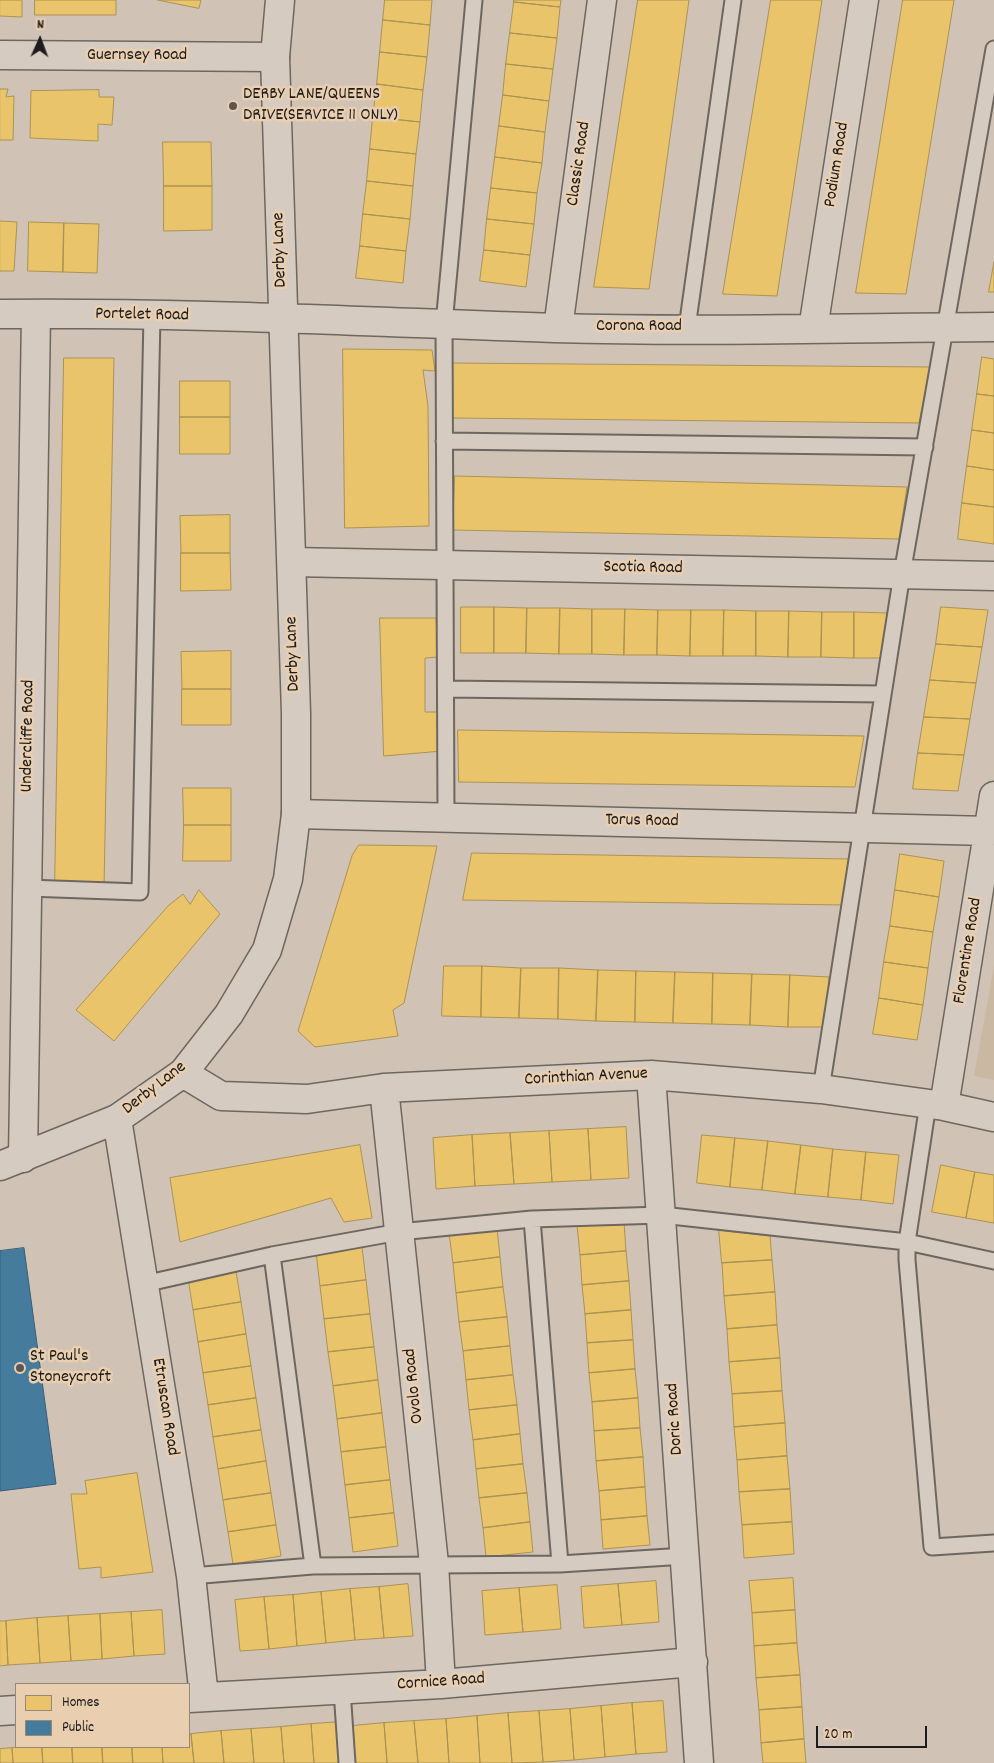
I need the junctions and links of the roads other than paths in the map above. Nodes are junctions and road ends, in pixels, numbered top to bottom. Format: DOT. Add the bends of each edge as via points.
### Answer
graph roads {
  1 [pos="280,0"];
  2 [pos="474,0"];
  3 [pos="602,0"];
  4 [pos="733,0"];
  5 [pos="864,0"];
  6 [pos="994,49"];
  7 [pos="0,55"];
  8 [pos="275,57"];
  9 [pos="0,314"];
  10 [pos="36,314"];
  11 [pos="152,316"];
  12 [pos="283,318"];
  13 [pos="444,324"];
  14 [pos="994,326"];
  15 [pos="947,327"];
  16 [pos="558,328"];
  17 [pos="687,328"];
  18 [pos="813,329"];
  19 [pos="444,441"];
  20 [pos="925,447"];
  21 [pos="292,562"];
  22 [pos="445,565"];
  23 [pos="902,574"];
  24 [pos="994,576"];
  25 [pos="446,689"];
  26 [pos="883,694"];
  27 [pos="994,796"];
  28 [pos="296,814"];
  29 [pos="446,818"];
  30 [pos="861,827"];
  31 [pos="989,831"];
  32 [pos="27,888"];
  33 [pos="183,1073"];
  34 [pos="651,1075"];
  35 [pos="384,1088"];
  36 [pos="821,1089"];
  37 [pos="936,1105"];
  38 [pos="994,1117"];
  39 [pos="117,1119"];
  40 [pos="11,1162"];
  41 [pos="662,1215"];
  42 [pos="532,1219"];
  43 [pos="399,1232"];
  44 [pos="907,1242"];
  45 [pos="272,1255"];
  46 [pos="994,1260"];
  47 [pos="144,1284"];
  48 [pos="994,1543"];
  49 [pos="685,1556"];
  50 [pos="434,1564"];
  51 [pos="560,1564"];
  52 [pos="313,1566"];
  53 [pos="191,1576"];
  54 [pos="693,1662"];
  55 [pos="441,1684"];
  56 [pos="342,1690"];
  57 [pos="196,1698"];
  58 [pos="15,1710"];
  59 [pos="0,1711"];
  60 [pos="346,1763"];
  61 [pos="699,1763"];
  1 -- 8 [label="street, Derby Lane"];
  2 -- 13 [label="lane"];
  3 -- 16 [label="street, Classic Road"];
  4 -- 17 [label="lane"];
  5 -- 18 [label="street, Podium Road"];
  6 -- 15 [label="lane"];
  7 -- 8 [label="street, Guernsey Road"];
  8 -- 12 [label="street, Derby Lane"];
  9 -- 10 [label="street, Portelet Road"];
  10 -- 11 [label="street, Portelet Road"];
  10 -- 32 [label="street, Undercliffe Road"];
  11 -- 12 [label="street, Portelet Road"];
  11 -- 32 [label="lane" via="140,892"];
  12 -- 13 [label="street, Corona Road"];
  12 -- 21 [label="street, Derby Lane"];
  13 -- 16 [label="street, Corona Road"];
  13 -- 19 [label="lane"];
  14 -- 15 [label="street, Corona Road"];
  15 -- 18 [label="street, Corona Road"];
  15 -- 20 [label="lane"];
  16 -- 17 [label="street, Corona Road"];
  17 -- 18 [label="street, Corona Road"];
  19 -- 20 [label="lane"];
  19 -- 22 [label="lane"];
  20 -- 23 [label="lane"];
  21 -- 22 [label="street, Scotia Road"];
  21 -- 28 [label="street, Derby Lane"];
  22 -- 23 [label="street, Scotia Road"];
  22 -- 25 [label="lane"];
  23 -- 24 [label="street, Scotia Road"];
  23 -- 26 [label="lane"];
  25 -- 26 [label="lane"];
  25 -- 29 [label="lane"];
  26 -- 30 [label="lane"];
  27 -- 31 [label="street, Florentine Road"];
  28 -- 29 [label="street, Torus Road"];
  28 -- 33 [label="street, Derby Lane" via="288,879 267,950 229,1014"];
  29 -- 30 [label="street, Torus Road"];
  30 -- 31 [label="street, Torus Road"];
  30 -- 36 [label="lane"];
  31 -- 37 [label="street, Florentine Road"];
  32 -- 40 [label="street, Undercliffe Road"];
  33 -- 35 [label="street, Corinthian Avenue" via="221,1096 308,1099"];
  33 -- 39 [label="street, Derby Lane"];
  34 -- 35 [label="street, Corinthian Avenue"];
  34 -- 36 [label="street, Corinthian Avenue"];
  34 -- 41 [label="street, Doric Road"];
  35 -- 43 [label="street, Ovolo Road"];
  36 -- 37 [label="street, Corinthian Avenue"];
  37 -- 38 [label="street, Corinthian Avenue"];
  37 -- 44 [label="lane"];
  39 -- 40 [label="street, Derby Lane"];
  39 -- 47 [label="street, Etruscan Road"];
  41 -- 42 [label="lane"];
  41 -- 44 [label="lane"];
  41 -- 49 [label="street, Doric Road"];
  42 -- 43 [label="lane"];
  42 -- 51 [label="lane"];
  43 -- 45 [label="lane"];
  43 -- 50 [label="street, Ovolo Road"];
  44 -- 46 [label="lane"];
  44 -- 48 [label="lane" via="932,1547"];
  45 -- 47 [label="lane"];
  45 -- 52 [label="lane"];
  47 -- 53 [label="street, Etruscan Road"];
  49 -- 51 [label="lane"];
  49 -- 54 [label="street, Doric Road"];
  50 -- 51 [label="lane"];
  50 -- 52 [label="lane"];
  50 -- 55 [label="street, Ovolo Road"];
  52 -- 53 [label="lane"];
  53 -- 57 [label="street, Etruscan Road"];
  54 -- 55 [label="street, Cornice Road"];
  54 -- 61 [label="street, Doric Road"];
  55 -- 56 [label="street, Cornice Road"];
  56 -- 57 [label="street, Cornice Road"];
  56 -- 60 [label="lane"];
  58 -- 59 [label="street"];
}
